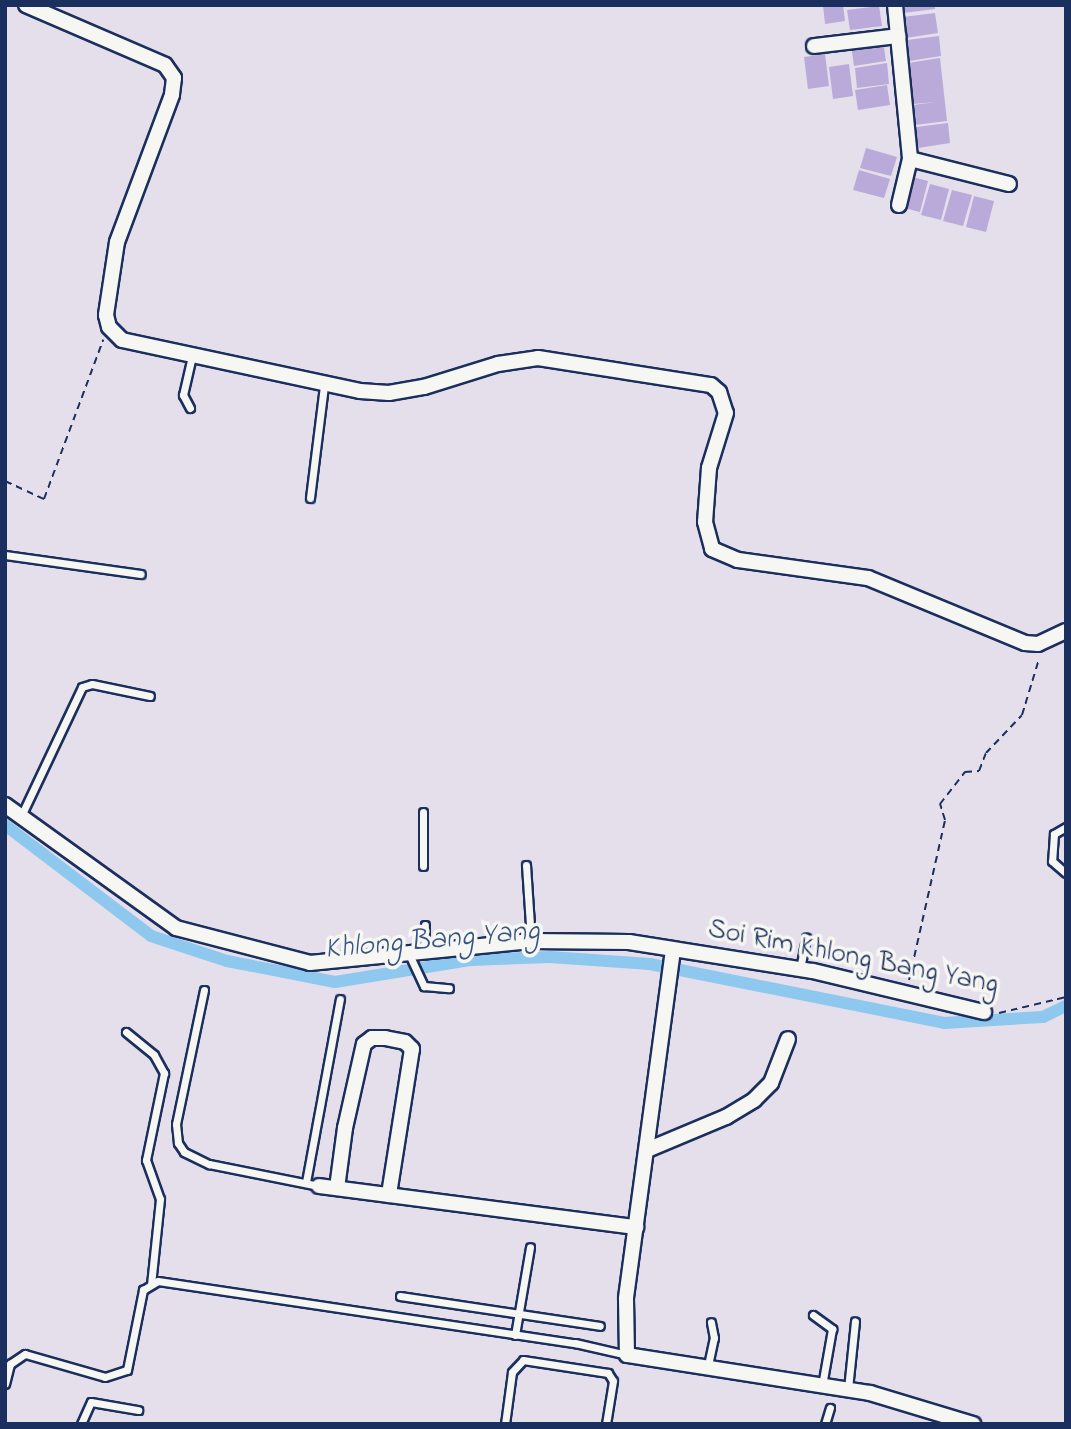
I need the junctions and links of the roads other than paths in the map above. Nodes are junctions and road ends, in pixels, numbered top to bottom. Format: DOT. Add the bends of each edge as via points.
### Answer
graph roads {
  1 [pos="26,5"];
  2 [pos="895,5"];
  3 [pos="898,36"];
  4 [pos="814,46"];
  5 [pos="910,159"];
  6 [pos="1009,184"];
  7 [pos="899,205"];
  8 [pos="192,356"];
  9 [pos="324,385"];
  10 [pos="190,408"];
  11 [pos="310,498"];
  12 [pos="5,555"];
  13 [pos="141,574"];
  14 [pos="1066,631"];
  15 [pos="150,696"];
  16 [pos="5,805"];
  17 [pos="423,812"];
  18 [pos="22,814"];
  19 [pos="1066,827"];
  20 [pos="526,865"];
  21 [pos="423,866"];
  22 [pos="1066,873"];
  23 [pos="425,925"];
  24 [pos="806,938"];
  25 [pos="531,941"];
  26 [pos="424,950"];
  27 [pos="673,953"];
  28 [pos="410,957"];
  29 [pos="800,969"];
  30 [pos="449,988"];
  31 [pos="204,990"];
  32 [pos="340,999"];
  33 [pos="984,1012"];
  34 [pos="126,1032"];
  35 [pos="788,1039"];
  36 [pos="647,1150"];
  37 [pos="313,1184"];
  38 [pos="337,1188"];
  39 [pos="389,1195"];
  40 [pos="636,1227"];
  41 [pos="530,1247"];
  42 [pos="151,1284"];
  43 [pos="400,1296"];
  44 [pos="517,1314"];
  45 [pos="813,1315"];
  46 [pos="855,1321"];
  47 [pos="711,1322"];
  48 [pos="600,1326"];
  49 [pos="515,1335"];
  50 [pos="626,1355"];
  51 [pos="707,1370"];
  52 [pos="5,1384"];
  53 [pos="822,1386"];
  54 [pos="848,1390"];
  55 [pos="830,1408"];
  56 [pos="138,1410"];
  57 [pos="81,1424"];
  58 [pos="505,1424"];
  59 [pos="606,1424"];
  60 [pos="825,1424"];
  61 [pos="973,1424"];
  1 -- 8 [label="street" via="165,65 174,78 172,95 117,242 106,296 109,327 129,343"];
  2 -- 3 [label="street"];
  3 -- 4 [label="street"];
  3 -- 5 [label="street"];
  5 -- 6 [label="street"];
  5 -- 7 [label="street"];
  8 -- 9 [label="street"];
  8 -- 10 [label="lane" via="183,395"];
  9 -- 11 [label="lane"];
  9 -- 14 [label="street" via="389,393 538,358 711,385 719,392 726,413 709,468 705,522 712,548 738,560 868,578 1025,643 1038,644"];
  12 -- 13 [label="lane"];
  15 -- 18 [label="lane" via="92,684 82,687"];
  16 -- 18 [label="street, Soi Rim Khlong Bang Yang"];
  17 -- 21 [label="lane"];
  18 -- 28 [label="street, Soi Rim Khlong Bang Yang" via="176,928 310,963"];
  19 -- 22 [label="lane" via="1054,834 1052,860"];
  20 -- 25 [label="lane"];
  23 -- 26 [label="lane"];
  24 -- 29 [label="lane"];
  25 -- 26 [label="street, Soi Rim Khlong Bang Yang"];
  25 -- 27 [label="street, Soi Rim Khlong Bang Yang" via="629,942"];
  26 -- 28 [label="street, Soi Rim Khlong Bang Yang"];
  27 -- 29 [label="street, Soi Rim Khlong Bang Yang"];
  27 -- 36 [label="street"];
  28 -- 30 [label="lane" via="422,983"];
  29 -- 33 [label="street, Soi Rim Khlong Bang Yang"];
  31 -- 37 [label="lane" via="176,1124 178,1143 184,1152 209,1164"];
  32 -- 37 [label="lane"];
  34 -- 42 [label="lane" via="154,1055 164,1073 146,1160 160,1199"];
  35 -- 36 [label="street" via="771,1083 754,1100 726,1117"];
  36 -- 40 [label="street"];
  37 -- 38 [label="street"];
  38 -- 39 [label="street"];
  38 -- 39 [label="street" via="364,1044 372,1038 386,1038 412,1049"];
  39 -- 40 [label="street"];
  40 -- 50 [label="street" via="626,1299"];
  41 -- 44 [label="lane"];
  42 -- 49 [label="lane" via="170,1281"];
  42 -- 52 [label="lane" via="143,1290 127,1370 116,1377 85,1374 25,1354 10,1364"];
  43 -- 44 [label="lane"];
  44 -- 48 [label="lane"];
  44 -- 49 [label="lane"];
  45 -- 53 [label="lane" via="832,1329"];
  46 -- 54 [label="lane"];
  47 -- 51 [label="lane" via="714,1338"];
  49 -- 50 [label="lane"];
  50 -- 51 [label="street"];
  51 -- 53 [label="street"];
  53 -- 54 [label="street"];
  54 -- 61 [label="street" via="933,1409"];
  55 -- 60 [label="lane"];
  56 -- 57 [label="lane" via="91,1402"];
  58 -- 59 [label="lane" via="512,1372 523,1360 608,1373 613,1381"];
}
